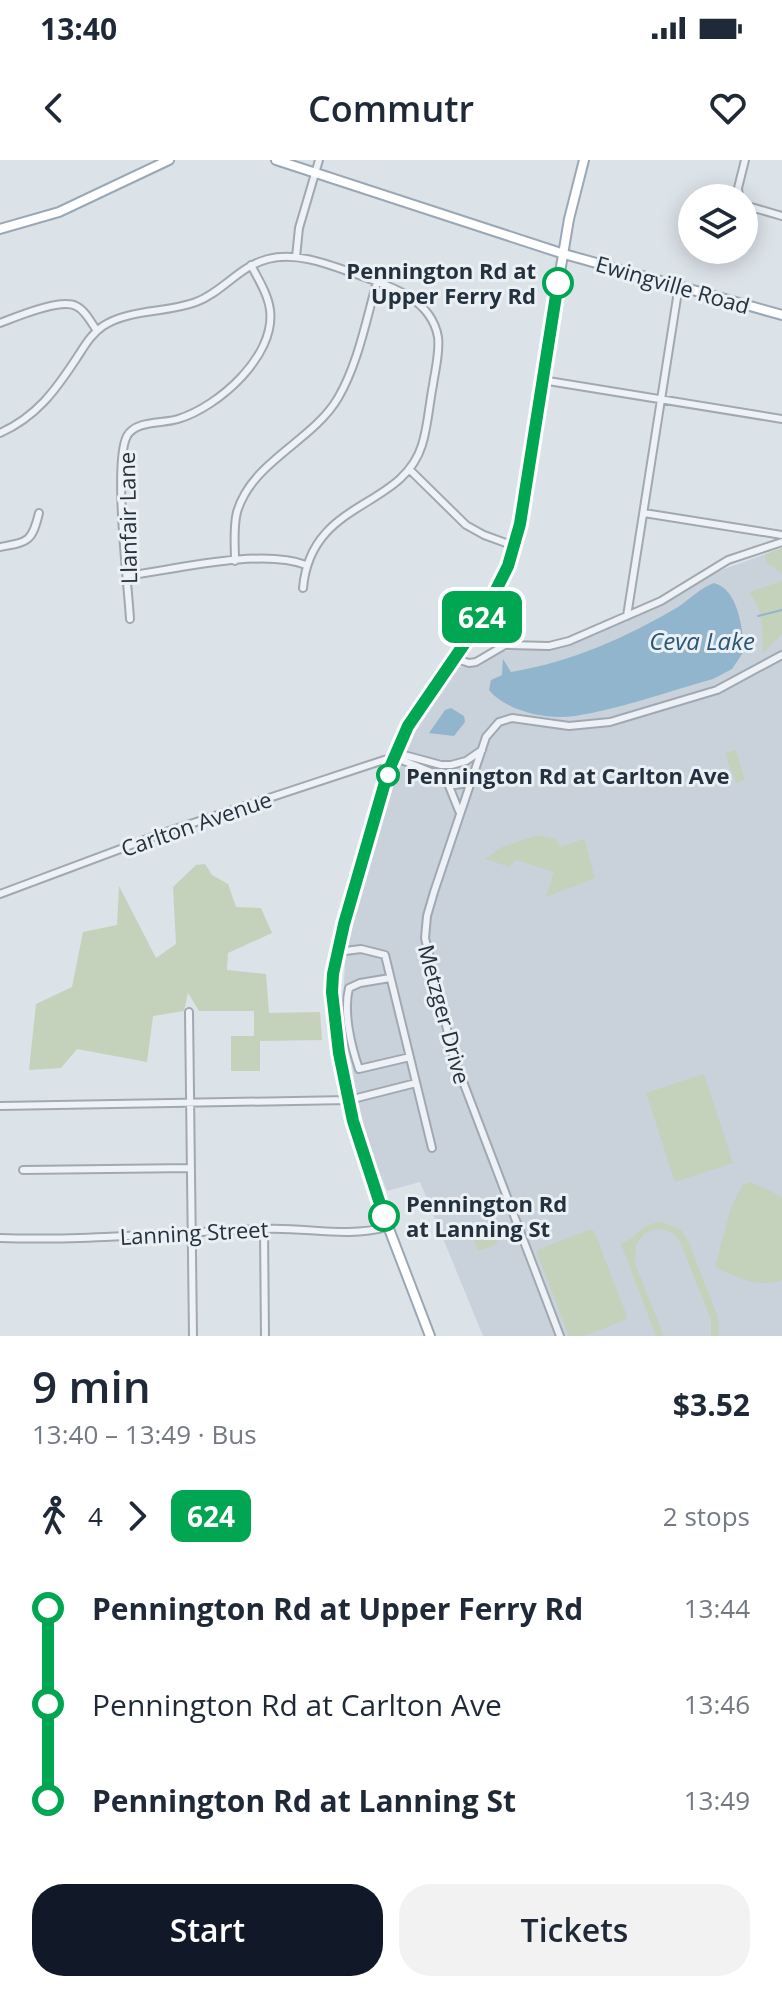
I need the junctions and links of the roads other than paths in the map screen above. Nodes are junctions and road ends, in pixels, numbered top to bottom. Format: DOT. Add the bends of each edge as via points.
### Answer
graph roads {
  1 [pos="169,160"];
  2 [pos="276,160"];
  3 [pos="319,160"];
  4 [pos="584,160"];
  5 [pos="745,160"];
  6 [pos="316,173"];
  7 [pos="739,184"];
  8 [pos="758,209"];
  9 [pos="782,216"];
  10 [pos="0,229"];
  11 [pos="564,254"];
  12 [pos="296,257"];
  13 [pos="251,265"];
  14 [pos="377,282"];
  15 [pos="679,285"];
  16 [pos="782,315"];
  17 [pos="0,323"];
  18 [pos="97,331"];
  19 [pos="542,380"];
  20 [pos="662,399"];
  21 [pos="782,419"];
  22 [pos="0,433"];
  23 [pos="409,469"];
  24 [pos="39,513"];
  25 [pos="644,513"];
  26 [pos="782,535"];
  27 [pos="782,542"];
  28 [pos="514,546"];
  29 [pos="0,547"];
  30 [pos="235,561"];
  31 [pos="306,565"];
  32 [pos="127,576"];
  33 [pos="303,588"];
  34 [pos="627,616"];
  35 [pos="130,619"];
  36 [pos="782,655"];
  37 [pos="456,659"];
  38 [pos="482,750"];
  39 [pos="394,757"];
  40 [pos="458,763"];
  41 [pos="472,779"];
  42 [pos="447,781"];
  43 [pos="460,814"];
  44 [pos="0,894"];
  45 [pos="341,936"];
  46 [pos="361,949"];
  47 [pos="337,952"];
  48 [pos="390,978"];
  49 [pos="189,1012"];
  50 [pos="410,1057"];
  51 [pos="416,1083"];
  52 [pos="349,1100"];
  53 [pos="190,1103"];
  54 [pos="0,1106"];
  55 [pos="432,1148"];
  56 [pos="191,1168"];
  57 [pos="23,1170"];
  58 [pos="387,1227"];
  59 [pos="264,1229"];
  60 [pos="192,1234"];
  61 [pos="0,1238"];
  62 [pos="193,1336"];
  63 [pos="265,1336"];
  64 [pos="430,1336"];
  65 [pos="560,1336"];
  1 -- 10 [label="main road" via="59,212"];
  2 -- 6 [label="main road, Ewingville Road"];
  3 -- 6 [label="street"];
  4 -- 11 [label="main road"];
  5 -- 7 [label="street"];
  6 -- 11 [label="main road, Ewingville Road"];
  6 -- 12 [label="street"];
  8 -- 9 [label="street"];
  11 -- 15 [label="main road, Ewingville Road"];
  11 -- 19 [label="main road"];
  12 -- 13 [label="street"];
  12 -- 14 [label="street"];
  13 -- 18 [label="street" via="198,302 119,319"];
  13 -- 32 [label="street, Llanfair Lane" via="270,309 268,338 259,357 201,410 137,427 126,438 122,491"];
  14 -- 23 [label="street" via="421,307 438,338 424,439"];
  14 -- 30 [label="street" via="338,398 312,430 258,476 241,501"];
  15 -- 16 [label="main road, Ewingville Road"];
  15 -- 20 [label="street"];
  17 -- 18 [label="street" via="69,303"];
  18 -- 22 [label="street" via="48,399"];
  19 -- 20 [label="street"];
  19 -- 28 [label="main road"];
  20 -- 21 [label="street"];
  20 -- 25 [label="street"];
  23 -- 28 [label="street" via="466,525"];
  23 -- 31 [label="street" via="329,528"];
  24 -- 29 [label="street" via="31,538"];
  25 -- 26 [label="street"];
  25 -- 34 [label="street"];
  27 -- 34 [label="street" via="728,560"];
  28 -- 37 [label="main road" via="492,602"];
  30 -- 31 [label="street" via="270,557"];
  30 -- 32 [label="street"];
  31 -- 33 [label="street"];
  32 -- 35 [label="street, Llanfair Lane"];
  34 -- 37 [label="street" via="559,645 505,645 476,662"];
  36 -- 38 [label="street, Metzger Drive" via="717,690 610,722 499,722"];
  37 -- 39 [label="main road" via="414,717"];
  38 -- 40 [label="street"];
  38 -- 41 [label="street, Metzger Drive"];
  39 -- 40 [label="street"];
  39 -- 42 [label="street"];
  39 -- 44 [label="street, Carlton Avenue" via="203,819"];
  39 -- 45 [label="main road"];
  40 -- 41 [label="street"];
  41 -- 42 [label="street" via="458,786"];
  41 -- 43 [label="street, Metzger Drive"];
  42 -- 43 [label="street"];
  43 -- 65 [label="street, Metzger Drive" via="427,916 426,945 459,1076"];
  45 -- 46 [label="street"];
  45 -- 47 [label="main road"];
  46 -- 47 [label="street"];
  46 -- 48 [label="street" via="385,955"];
  47 -- 52 [label="main road" via="332,1011"];
  48 -- 50 [label="street"];
  48 -- 50 [label="street" via="349,988 354,1056 359,1069"];
  49 -- 53 [label="street"];
  50 -- 51 [label="street"];
  51 -- 52 [label="street"];
  51 -- 55 [label="street"];
  52 -- 53 [label="street"];
  52 -- 58 [label="main road"];
  53 -- 54 [label="street"];
  53 -- 56 [label="street"];
  56 -- 57 [label="street"];
  56 -- 60 [label="street"];
  58 -- 59 [label="street, Lanning Street" via="336,1234"];
  58 -- 64 [label="main road"];
  59 -- 60 [label="street, Lanning Street"];
  59 -- 63 [label="street"];
  60 -- 61 [label="street, Lanning Street"];
  60 -- 62 [label="street"];
}
